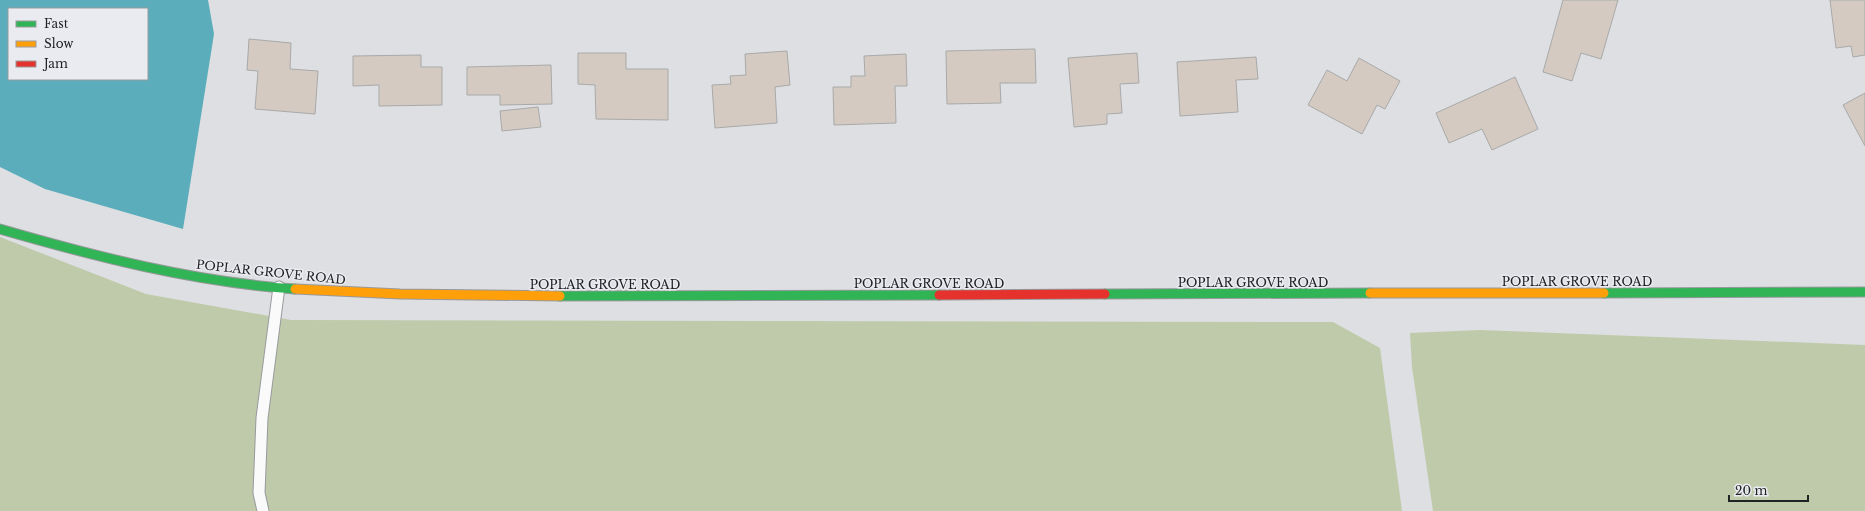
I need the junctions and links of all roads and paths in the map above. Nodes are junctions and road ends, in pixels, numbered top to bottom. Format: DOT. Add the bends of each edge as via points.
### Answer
graph roads {
  1 [pos="0,229"];
  2 [pos="279,287"];
  3 [pos="1865,292"];
  4 [pos="264,511"];
  1 -- 2 [label="main road, POPLAR GROVE ROAD" via="100,258 209,279"];
  2 -- 3 [label="main road, POPLAR GROVE ROAD" via="318,292 516,296"];
  2 -- 4 [label="lane" via="262,418 259,493"];
}
